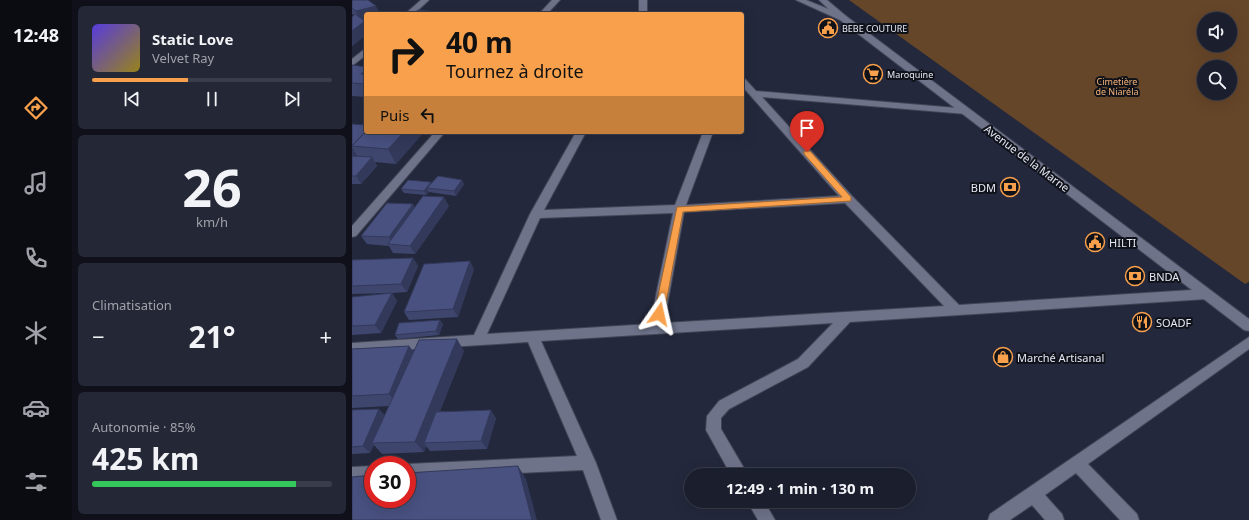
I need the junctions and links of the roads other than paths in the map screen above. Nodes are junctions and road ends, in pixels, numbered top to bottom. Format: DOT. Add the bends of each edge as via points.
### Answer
graph roads {
  1 [pos="425,0"];
  2 [pos="556,0"];
  3 [pos="643,0"];
  4 [pos="800,0"];
  5 [pos="823,0"];
  6 [pos="411,12"];
  7 [pos="545,12"];
  8 [pos="643,12"];
  9 [pos="843,18"];
  10 [pos="364,53"];
  11 [pos="353,62"];
  12 [pos="364,62"];
  13 [pos="744,83"];
  14 [pos="755,94"];
  15 [pos="966,111"];
  16 [pos="438,134"];
  17 [pos="580,134"];
  18 [pos="707,134"];
  19 [pos="848,199"];
  20 [pos="680,209"];
  21 [pos="536,214"];
  22 [pos="352,233"];
  23 [pos="1207,294"];
  24 [pos="956,310"];
  25 [pos="846,317"];
  26 [pos="1249,326"];
  27 [pos="656,329"];
  28 [pos="532,337"];
  29 [pos="478,340"];
  30 [pos="1249,342"];
  31 [pos="352,348"];
  32 [pos="588,463"];
  33 [pos="1077,463"];
  34 [pos="736,468"];
  35 [pos="416,471"];
  36 [pos="364,473"];
  37 [pos="352,474"];
  38 [pos="1033,494"];
  39 [pos="759,508"];
  40 [pos="609,520"];
  41 [pos="766,520"];
  42 [pos="996,520"];
  43 [pos="1056,520"];
  44 [pos="1131,520"];
  1 -- 6 [label="street"];
  2 -- 7 [label="street"];
  3 -- 8 [label="street"];
  4 -- 9 [label="street, Avenue de la Marne"];
  5 -- 9 [label="street"];
  9 -- 15 [label="street, Avenue de la Marne"];
  10 -- 11 [label="street"];
  11 -- 12 [label="street"];
  13 -- 14 [label="street"];
  14 -- 15 [label="street"];
  14 -- 19 [label="street"];
  15 -- 23 [label="street, Avenue de la Marne"];
  16 -- 22 [label="street"];
  17 -- 21 [label="street"];
  18 -- 20 [label="street"];
  19 -- 20 [label="street"];
  19 -- 24 [label="street"];
  20 -- 21 [label="street"];
  20 -- 27 [label="street"];
  21 -- 29 [label="street"];
  23 -- 24 [label="street"];
  23 -- 26 [label="street, Avenue de la Marne"];
  24 -- 25 [label="street"];
  25 -- 27 [label="street"];
  25 -- 34 [label="street" via="803,363 724,405 714,416 714,430"];
  27 -- 28 [label="street"];
  28 -- 29 [label="street"];
  28 -- 32 [label="street"];
  29 -- 31 [label="street"];
  30 -- 33 [label="street"];
  32 -- 35 [label="street"];
  32 -- 40 [label="street"];
  33 -- 38 [label="street"];
  33 -- 44 [label="street"];
  36 -- 37 [label="street"];
  38 -- 42 [label="street"];
  38 -- 43 [label="street"];
  39 -- 41 [label="street"];
}
